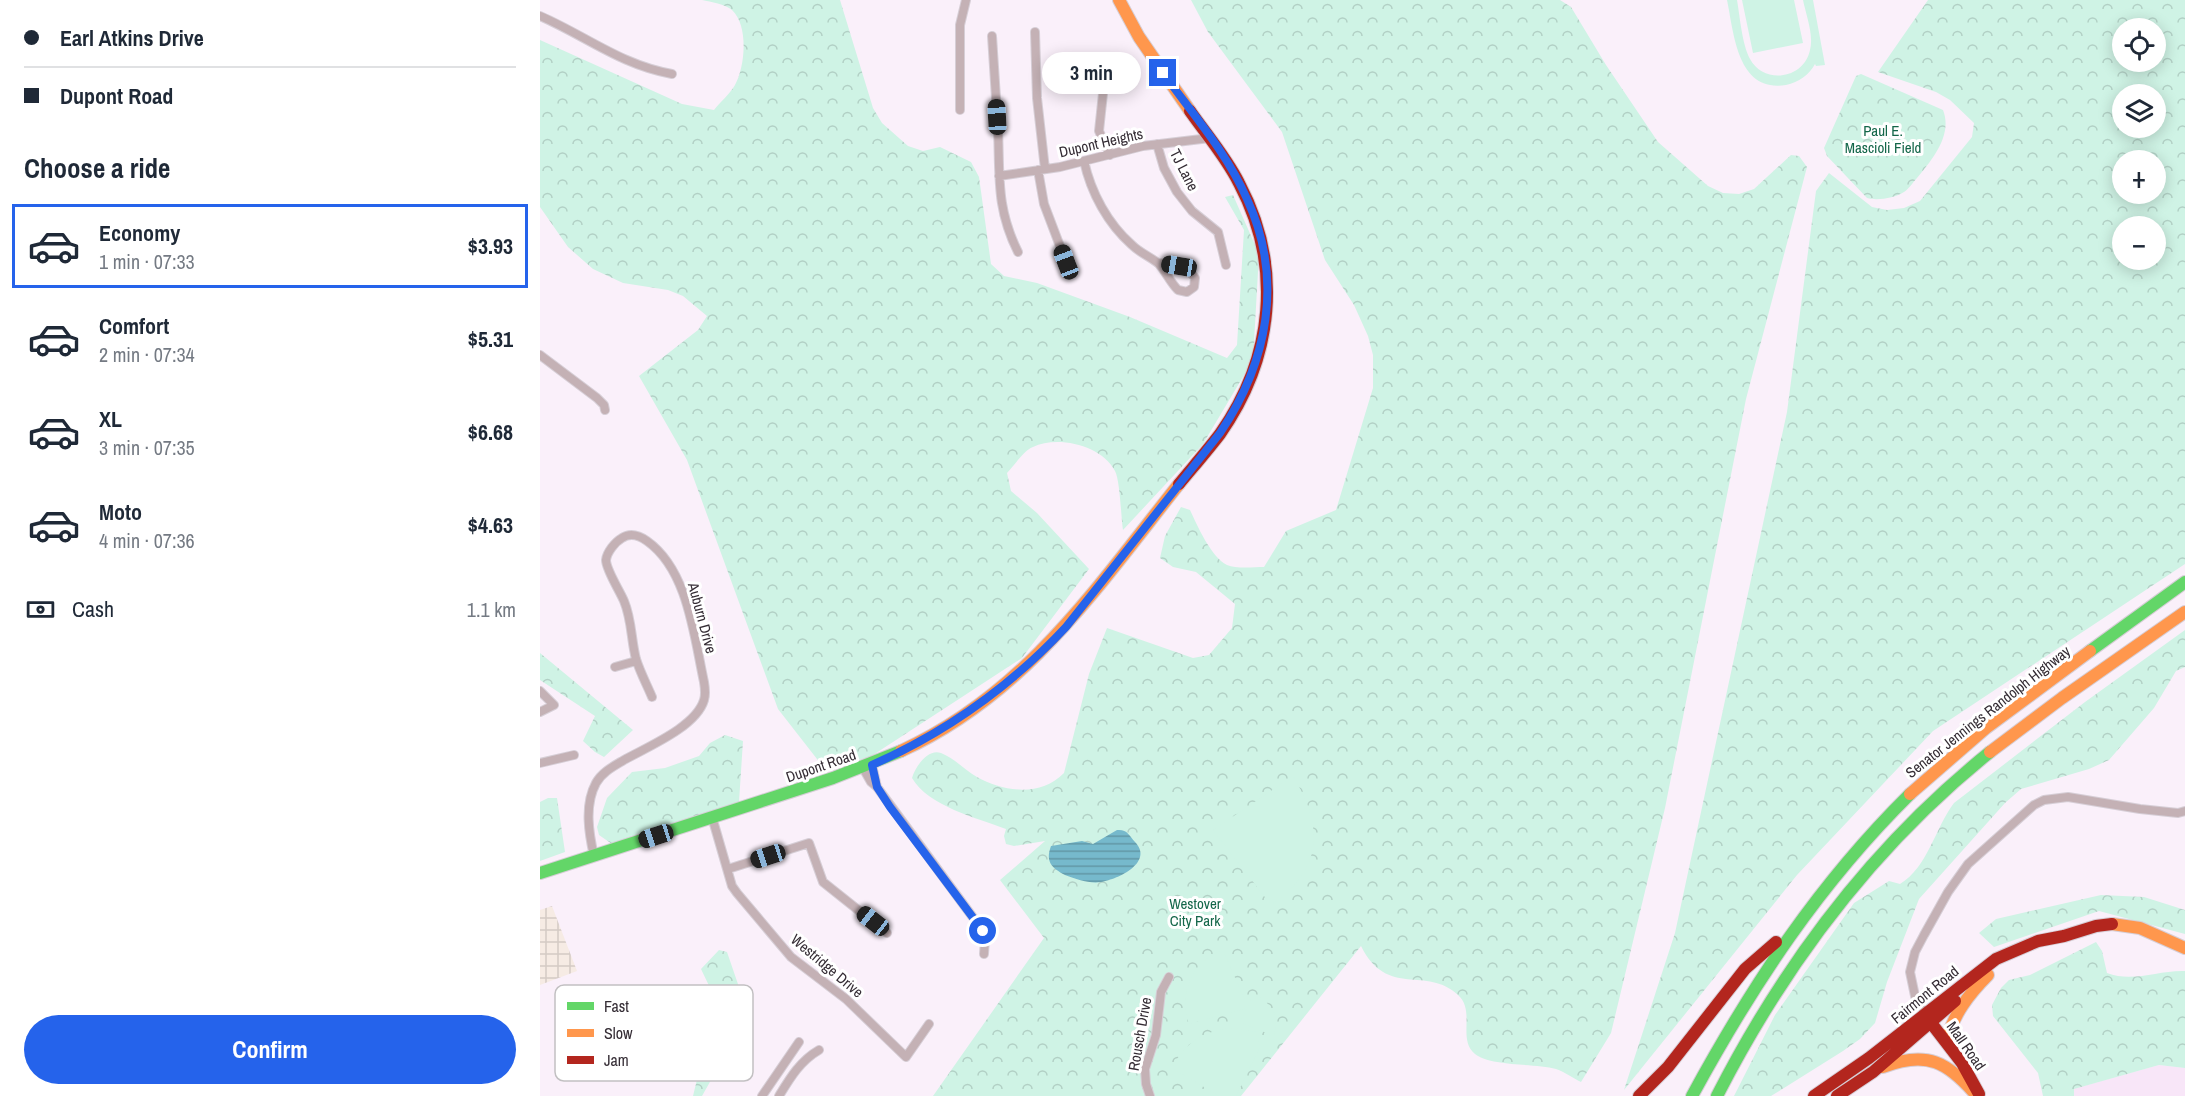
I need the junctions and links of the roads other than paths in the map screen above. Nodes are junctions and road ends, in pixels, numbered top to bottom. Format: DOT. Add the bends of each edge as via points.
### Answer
graph roads {
  1 [pos="966,0"];
  2 [pos="1119,0"];
  3 [pos="540,16"];
  4 [pos="1035,32"];
  5 [pos="992,36"];
  6 [pos="672,74"];
  7 [pos="1104,84"];
  8 [pos="960,110"];
  9 [pos="1210,138"];
  10 [pos="1156,144"];
  11 [pos="1110,155"];
  12 [pos="1084,161"];
  13 [pos="1042,170"];
  14 [pos="999,176"];
  15 [pos="1018,252"];
  16 [pos="1158,263"];
  17 [pos="1226,265"];
  18 [pos="1066,272"];
  19 [pos="540,355"];
  20 [pos="605,410"];
  21 [pos="2185,582"];
  22 [pos="2185,612"];
  23 [pos="636,661"];
  24 [pos="615,667"];
  25 [pos="540,690"];
  26 [pos="652,697"];
  27 [pos="540,712"];
  28 [pos="574,755"];
  29 [pos="540,763"];
  30 [pos="867,766"];
  31 [pos="2185,812"];
  32 [pos="712,818"];
  33 [pos="594,856"];
  34 [pos="728,869"];
  35 [pos="540,873"];
  36 [pos="1794,926"];
  37 [pos="887,933"];
  38 [pos="2064,936"];
  39 [pos="2185,948"];
  40 [pos="984,954"];
  41 [pos="1988,975"];
  42 [pos="1169,977"];
  43 [pos="1928,1018"];
  44 [pos="929,1024"];
  45 [pos="1946,1041"];
  46 [pos="799,1042"];
  47 [pos="819,1050"];
  48 [pos="1873,1072"];
  49 [pos="762,1096"];
  50 [pos="779,1096"];
  51 [pos="1150,1096"];
  52 [pos="1639,1096"];
  53 [pos="1692,1096"];
  54 [pos="1717,1096"];
  55 [pos="1814,1096"];
  56 [pos="1837,1096"];
  57 [pos="1979,1096"];
  1 -- 8 [label="street" via="960,25"];
  2 -- 9 [label="main road, Dupont Road" via="1139,37"];
  3 -- 6 [label="street" via="624,61"];
  4 -- 13 [label="street"];
  5 -- 14 [label="street"];
  7 -- 11 [label="street" via="1099,131"];
  9 -- 10 [label="street, Dupont Heights"];
  9 -- 30 [label="main road, Dupont Road" via="1247,198 1261,237 1266,272 1265,332 1237,407 1110,573 1041,654 983,703 948,726"];
  10 -- 11 [label="street, Dupont Heights"];
  10 -- 17 [label="street, TJ Lane" via="1177,192 1218,232"];
  11 -- 12 [label="street, Dupont Heights"];
  12 -- 13 [label="street, Dupont Heights"];
  12 -- 16 [label="street" via="1095,194 1112,224 1132,246"];
  13 -- 14 [label="street, Dupont Heights"];
  13 -- 18 [label="street" via="1042,197 1066,262"];
  14 -- 15 [label="street" via="1003,214"];
  19 -- 20 [label="street" via="597,398"];
  21 -- 36 [label="main road, Senator Jennings Randolph Highway" via="1953,755 1867,838"];
  22 -- 54 [label="main road" via="1990,752 1903,830 1829,916 1790,970 1751,1031"];
  23 -- 24 [label="street"];
  23 -- 26 [label="street, Auburn Drive"];
  23 -- 33 [label="street, Auburn Drive" via="625,603 606,560 615,543 627,535 651,544 675,573 686,602 705,693 692,718 610,768 595,785 589,825"];
  25 -- 27 [label="street" via="554,705"];
  28 -- 29 [label="street"];
  30 -- 32 [label="main road, Dupont Road"];
  30 -- 40 [label="street" via="877,787 983,931"];
  31 -- 43 [label="street" via="2068,797 2034,805 1959,875 1920,944 1912,963 1911,981"];
  32 -- 33 [label="main road, Dupont Road"];
  32 -- 34 [label="street, Westridge Drive"];
  33 -- 35 [label="main road, Dupont Road"];
  34 -- 37 [label="street" via="809,843 823,882"];
  34 -- 44 [label="street, Westridge Drive" via="732,886 785,951 846,999 906,1057"];
  36 -- 52 [label="main road" via="1746,969 1677,1058"];
  36 -- 53 [label="main road, Senator Jennings Randolph Highway" via="1749,992"];
  38 -- 39 [label="main road, Fairmont Road" via="2096,926 2128,925"];
  38 -- 41 [label="main road, Fairmont Road"];
  38 -- 43 [label="main road, Fairmont Road" via="2038,941 1996,959"];
  41 -- 43 [label="main road, Fairmont Road"];
  41 -- 45 [label="main road" via="1958,1008"];
  42 -- 51 [label="street, Rousch Drive" via="1161,992 1156,1035 1145,1069"];
  43 -- 45 [label="main road, Mall Road"];
  43 -- 48 [label="main road, Fairmont Road"];
  43 -- 55 [label="main road, Fairmont Road"];
  45 -- 57 [label="main road, Mall Road"];
  46 -- 49 [label="street"];
  47 -- 50 [label="street" via="798,1067"];
  48 -- 56 [label="main road, Fairmont Road"];
  48 -- 57 [label="main road" via="1900,1060 1924,1058 1946,1066"];
}
